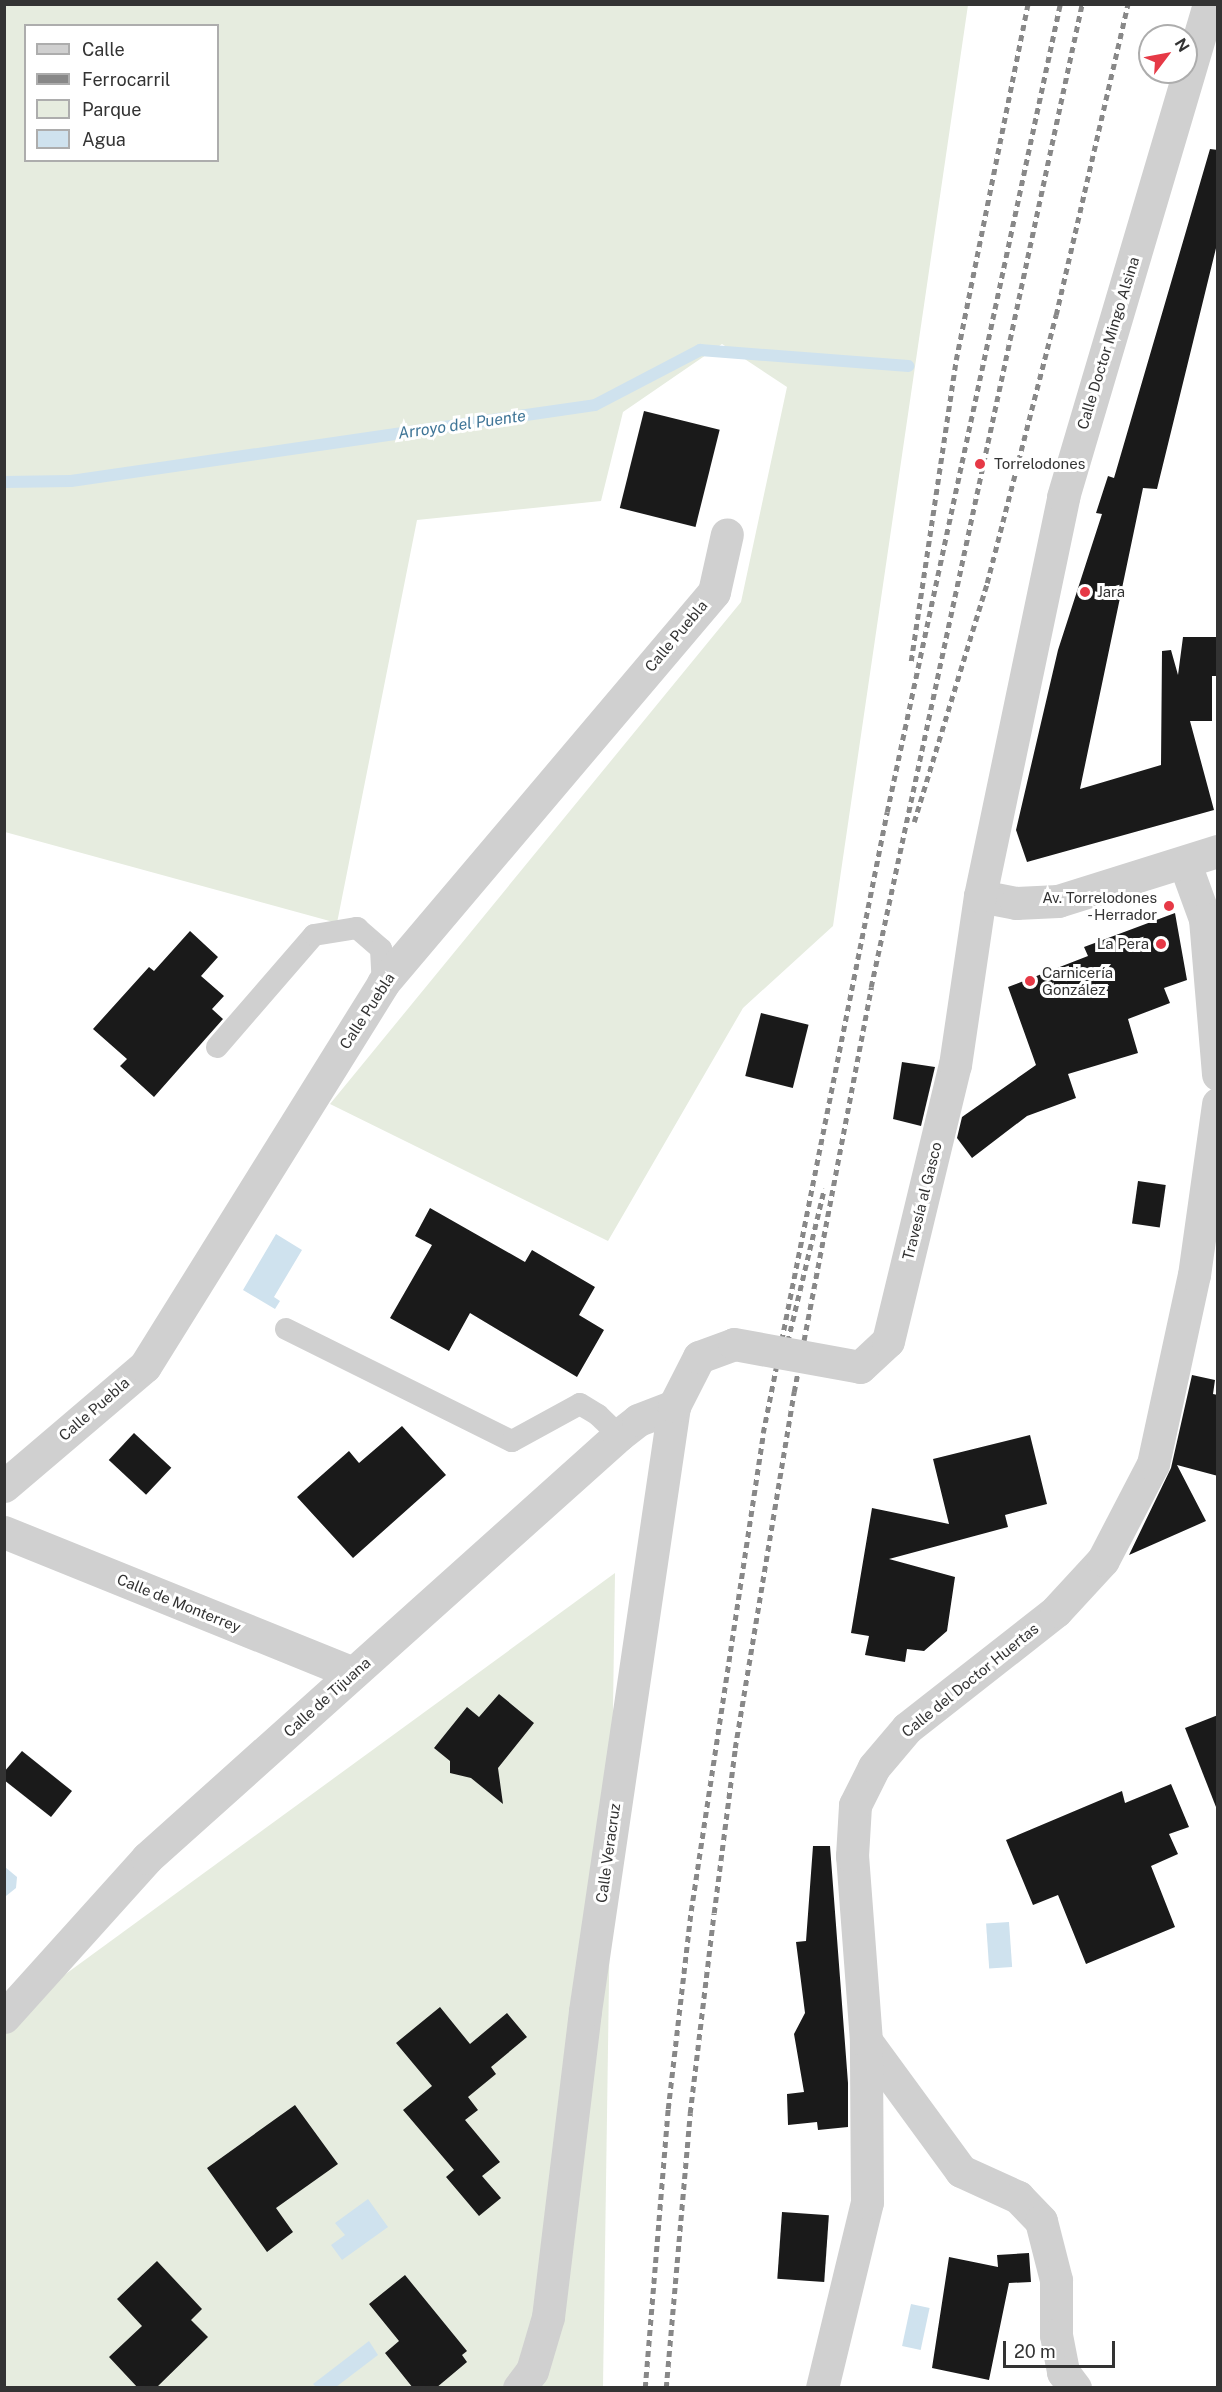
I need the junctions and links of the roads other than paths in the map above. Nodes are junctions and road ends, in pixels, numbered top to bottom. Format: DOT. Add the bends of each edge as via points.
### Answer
graph roads {
  1 [pos="1209,4"];
  2 [pos="727,534"];
  3 [pos="1218,851"];
  4 [pos="1185,864"];
  5 [pos="980,896"];
  6 [pos="383,983"];
  7 [pos="218,1047"];
  8 [pos="1218,1074"];
  9 [pos="1218,1104"];
  10 [pos="286,1329"];
  11 [pos="734,1344"];
  12 [pos="674,1406"];
  13 [pos="619,1435"];
  14 [pos="4,1486"];
  15 [pos="4,1532"];
  16 [pos="353,1673"];
  17 [pos="4,2017"];
  18 [pos="866,2041"];
  19 [pos="1062,2382"];
  20 [pos="519,2388"];
  21 [pos="822,2388"];
  1 -- 5 [label="street, Calle Doctor Mingo Alsina" via="1063,496"];
  2 -- 6 [label="street, Calle Puebla" via="714,592"];
  3 -- 4 [label="street"];
  4 -- 5 [label="street" via="1058,901 1016,903"];
  4 -- 8 [label="street" via="1204,919"];
  5 -- 11 [label="street, Travesía al Gasco, bridge" via="955,1065 888,1341 860,1367"];
  6 -- 7 [label="lane" via="381,949 357,928 314,935"];
  6 -- 14 [label="street, Calle Puebla" via="145,1365"];
  9 -- 18 [label="street, Calle del Doctor Huertas" via="1194,1275 1147,1475 1103,1560 1056,1611 907,1728 874,1767 855,1805 852,1856"];
  10 -- 13 [label="lane" via="512,1441 580,1404"];
  11 -- 12 [label="street, Calle Veracruz" via="699,1357"];
  12 -- 13 [label="street, Calle de Tijuana" via="638,1420"];
  12 -- 20 [label="street, Calle Veracruz" via="585,2011 548,2317 532,2371"];
  13 -- 16 [label="street, Calle de Tijuana"];
  15 -- 16 [label="street, Calle de Monterrey"];
  16 -- 17 [label="street, Calle de Tijuana" via="147,1858"];
  18 -- 19 [label="street" via="961,2171 1018,2197 1041,2221 1056,2280 1056,2335"];
  18 -- 21 [label="street, Calle del Doctor Huertas" via="867,2202"];
}
